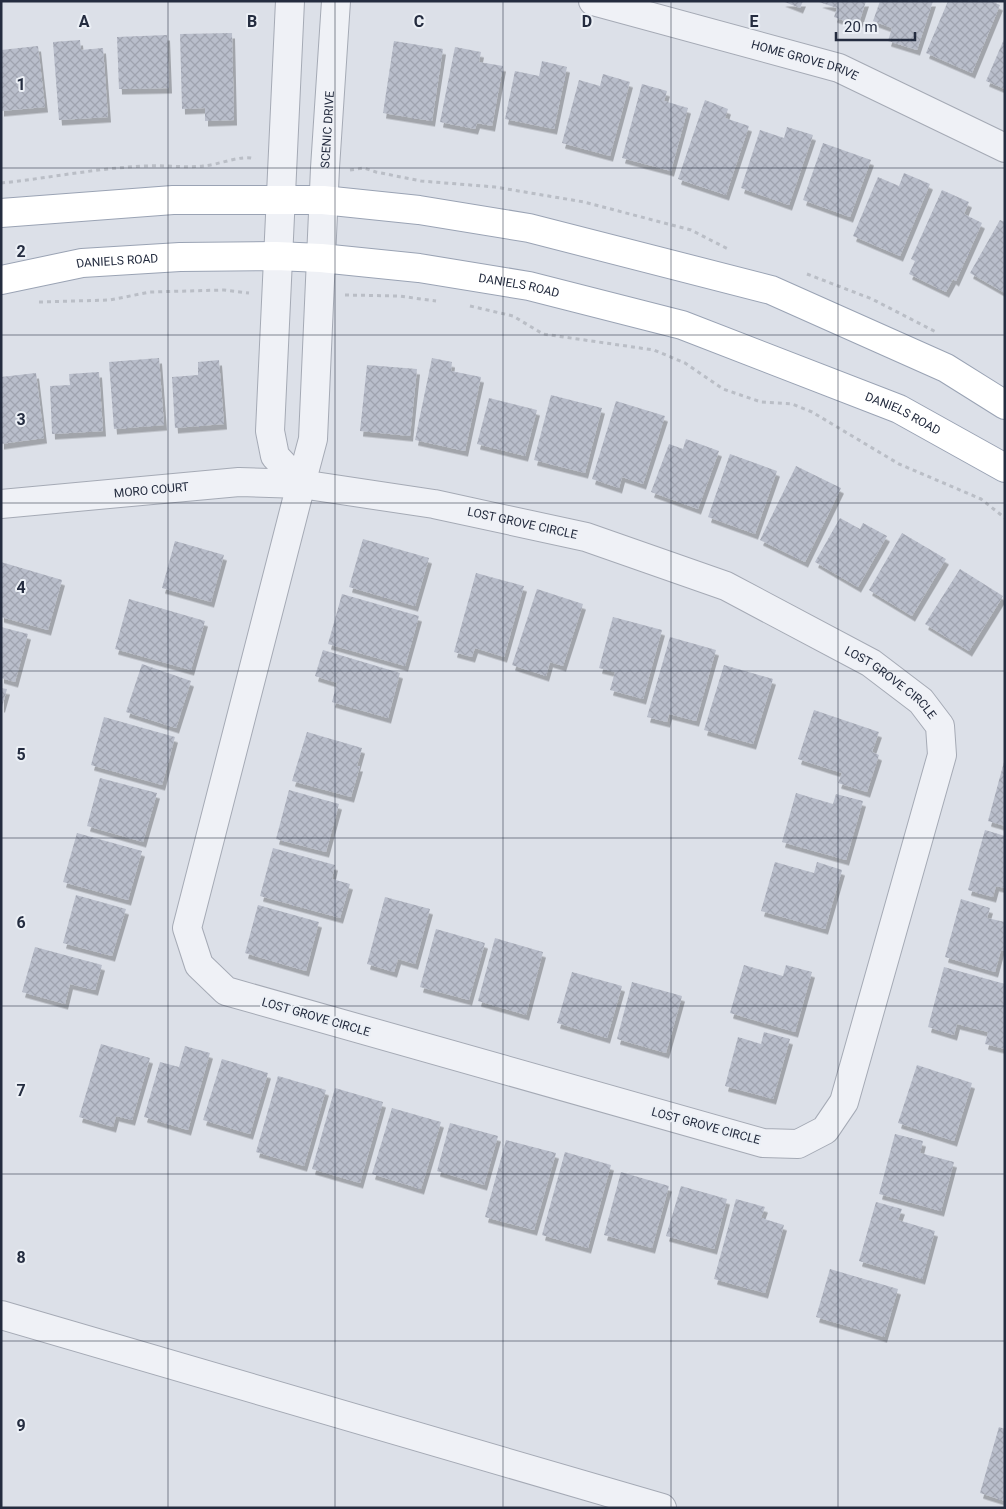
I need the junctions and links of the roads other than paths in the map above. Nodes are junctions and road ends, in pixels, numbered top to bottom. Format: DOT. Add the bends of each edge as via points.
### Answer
graph roads {
  1 [pos="290,1"];
  2 [pos="336,1"];
  3 [pos="594,1"];
  4 [pos="1005,148"];
  5 [pos="280,199"];
  6 [pos="323,200"];
  7 [pos="1,213"];
  8 [pos="276,256"];
  9 [pos="321,258"];
  10 [pos="1,280"];
  11 [pos="1005,405"];
  12 [pos="1005,468"];
  13 [pos="301,484"];
  14 [pos="1,504"];
  15 [pos="1,1315"];
  16 [pos="662,1508"];
  1 -- 5 [label="street"];
  2 -- 6 [label="street, SCENIC DRIVE"];
  3 -- 4 [label="street, HOME GROVE DRIVE" via="839,68"];
  5 -- 6 [label="main road"];
  5 -- 7 [label="main road" via="172,200"];
  5 -- 8 [label="street"];
  6 -- 9 [label="street, SCENIC DRIVE"];
  6 -- 11 [label="main road" via="420,210 529,228 771,290 946,368"];
  8 -- 9 [label="main road, DANIELS ROAD"];
  8 -- 10 [label="main road, DANIELS ROAD" via="82,263"];
  8 -- 13 [label="street" via="270,431 276,456"];
  9 -- 12 [label="main road, DANIELS ROAD" via="419,268 529,286 682,325 899,409"];
  9 -- 13 [label="street, LOST GROVE CIRCLE" via="313,439"];
  13 -- 13 [label="street, LOST GROVE CIRCLE" via="434,504 586,537 726,586 871,663 921,701 940,726 942,755 844,1102 825,1130 798,1144 763,1143 226,991 199,965 186,928"];
  13 -- 14 [label="street, MORO COURT" via="239,482"];
  15 -- 16 [label="street"];
}
